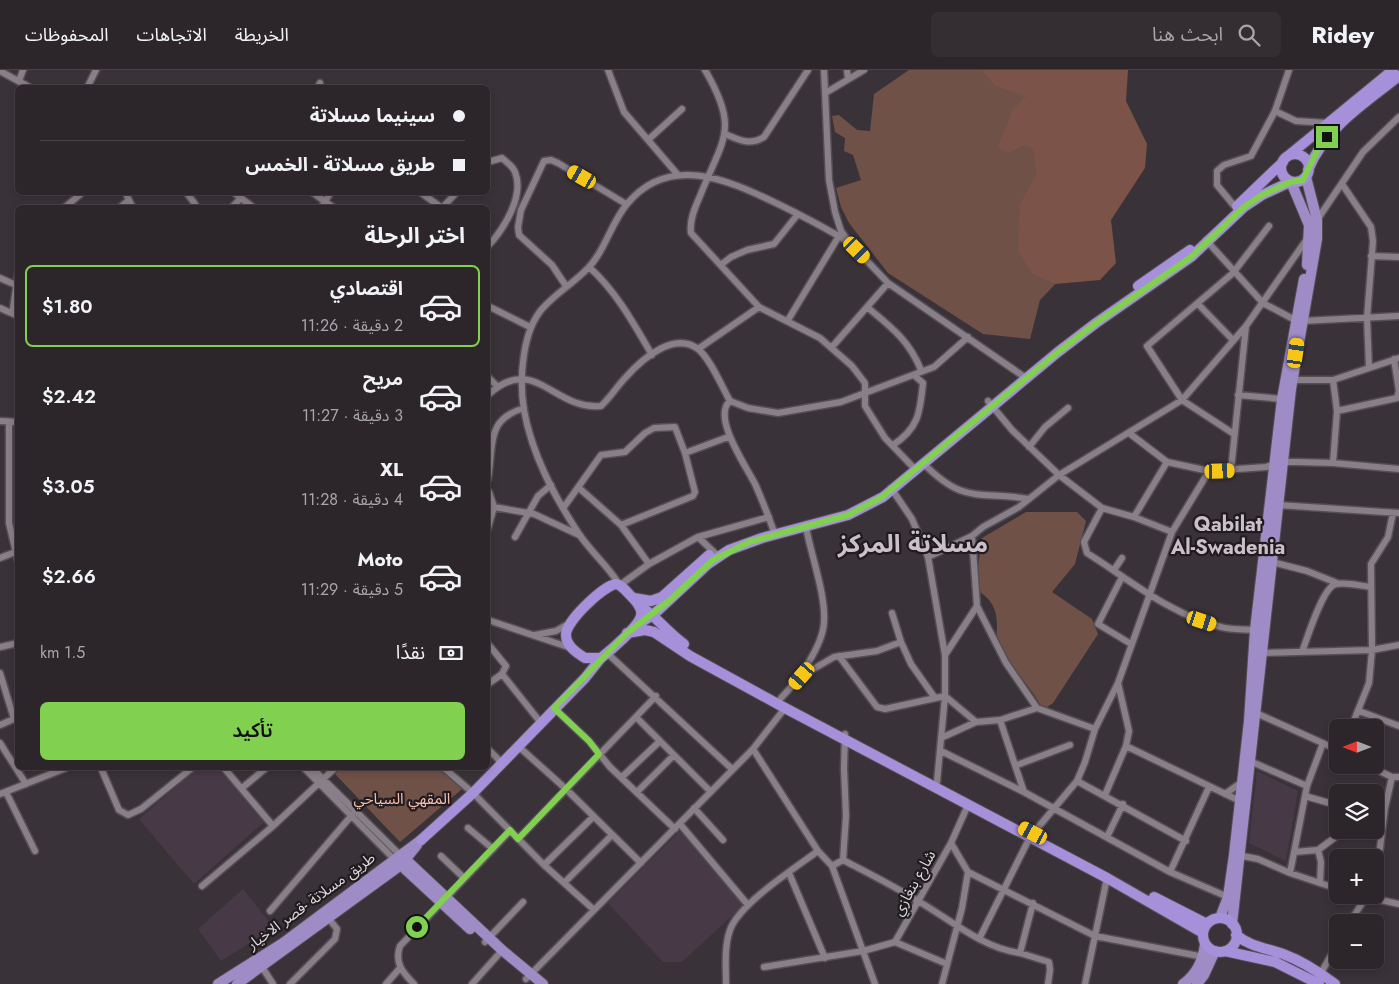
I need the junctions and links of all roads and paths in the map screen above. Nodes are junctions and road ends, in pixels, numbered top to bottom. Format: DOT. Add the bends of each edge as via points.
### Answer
graph roads {
  1 [pos="23,70"];
  2 [pos="96,70"];
  3 [pos="608,70"];
  4 [pos="705,70"];
  5 [pos="808,70"];
  6 [pos="832,70"];
  7 [pos="847,70"];
  8 [pos="864,70"];
  9 [pos="1289,70"];
  10 [pos="1393,70"];
  11 [pos="0,71"];
  12 [pos="825,73"];
  13 [pos="1399,76"];
  14 [pos="848,79"];
  15 [pos="20,81"];
  16 [pos="26,85"];
  17 [pos="88,85"];
  18 [pos="826,92"];
  19 [pos="682,109"];
  20 [pos="1275,111"];
  21 [pos="1399,117"];
  22 [pos="1328,123"];
  23 [pos="725,134"];
  24 [pos="649,139"];
  25 [pos="1286,159"];
  26 [pos="490,161"];
  27 [pos="1307,174"];
  28 [pos="678,175"];
  29 [pos="708,176"];
  30 [pos="1291,182"];
  31 [pos="1342,184"];
  32 [pos="79,195"];
  33 [pos="126,195"];
  34 [pos="238,195"];
  35 [pos="316,195"];
  36 [pos="329,195"];
  37 [pos="424,195"];
  38 [pos="454,195"];
  39 [pos="242,198"];
  40 [pos="129,200"];
  41 [pos="325,201"];
  42 [pos="626,204"];
  43 [pos="68,205"];
  44 [pos="123,205"];
  45 [pos="132,205"];
  46 [pos="235,205"];
  47 [pos="250,205"];
  48 [pos="323,205"];
  49 [pos="330,205"];
  50 [pos="438,205"];
  51 [pos="445,205"];
  52 [pos="1236,208"];
  53 [pos="798,214"];
  54 [pos="1317,220"];
  55 [pos="1270,226"];
  56 [pos="1310,235"];
  57 [pos="839,236"];
  58 [pos="1206,240"];
  59 [pos="849,242"];
  60 [pos="490,244"];
  61 [pos="1371,256"];
  62 [pos="1399,257"];
  63 [pos="722,264"];
  64 [pos="590,267"];
  65 [pos="1233,272"];
  66 [pos="0,278"];
  67 [pos="888,284"];
  68 [pos="15,285"];
  69 [pos="566,286"];
  70 [pos="1263,303"];
  71 [pos="1198,304"];
  72 [pos="490,307"];
  73 [pos="759,307"];
  74 [pos="867,307"];
  75 [pos="0,308"];
  76 [pos="14,309"];
  77 [pos="1399,316"];
  78 [pos="1367,318"];
  79 [pos="788,320"];
  80 [pos="1299,320"];
  81 [pos="1246,326"];
  82 [pos="530,327"];
  83 [pos="968,338"];
  84 [pos="1233,340"];
  85 [pos="832,347"];
  86 [pos="698,349"];
  87 [pos="652,354"];
  88 [pos="1396,358"];
  89 [pos="1369,368"];
  90 [pos="915,376"];
  91 [pos="1023,376"];
  92 [pos="523,378"];
  93 [pos="490,379"];
  94 [pos="1293,380"];
  95 [pos="1333,380"];
  96 [pos="497,386"];
  97 [pos="490,393"];
  98 [pos="864,395"];
  99 [pos="1238,395"];
  100 [pos="1282,399"];
  101 [pos="1182,400"];
  102 [pos="730,401"];
  103 [pos="991,404"];
  104 [pos="524,408"];
  105 [pos="1068,408"];
  106 [pos="1337,411"];
  107 [pos="0,421"];
  108 [pos="9,422"];
  109 [pos="15,422"];
  110 [pos="1128,432"];
  111 [pos="1234,434"];
  112 [pos="728,437"];
  113 [pos="0,440"];
  114 [pos="8,440"];
  115 [pos="893,445"];
  116 [pos="1029,447"];
  117 [pos="685,453"];
  118 [pos="1167,462"];
  119 [pos="923,463"];
  120 [pos="1279,463"];
  121 [pos="1333,463"];
  122 [pos="490,465"];
  123 [pos="912,466"];
  124 [pos="1399,469"];
  125 [pos="1231,470"];
  126 [pos="1209,471"];
  127 [pos="1059,475"];
  128 [pos="551,485"];
  129 [pos="579,488"];
  130 [pos="890,488"];
  131 [pos="490,496"];
  132 [pos="1030,499"];
  133 [pos="1278,505"];
  134 [pos="494,507"];
  135 [pos="564,507"];
  136 [pos="1102,508"];
  137 [pos="530,513"];
  138 [pos="1396,513"];
  139 [pos="769,517"];
  140 [pos="1134,517"];
  141 [pos="490,521"];
  142 [pos="809,523"];
  143 [pos="621,525"];
  144 [pos="774,529"];
  145 [pos="1172,532"];
  146 [pos="580,535"];
  147 [pos="972,536"];
  148 [pos="698,537"];
  149 [pos="515,538"];
  150 [pos="15,547"];
  151 [pos="15,552"];
  152 [pos="716,554"];
  153 [pos="928,557"];
  154 [pos="0,558"];
  155 [pos="1122,558"];
  156 [pos="1272,562"];
  157 [pos="649,564"];
  158 [pos="1114,570"];
  159 [pos="1122,577"];
  160 [pos="1337,583"];
  161 [pos="619,585"];
  162 [pos="1371,587"];
  163 [pos="1150,595"];
  164 [pos="636,602"];
  165 [pos="977,606"];
  166 [pos="892,612"];
  167 [pos="653,614"];
  168 [pos="490,621"];
  169 [pos="569,623"];
  170 [pos="635,626"];
  171 [pos="1255,630"];
  172 [pos="627,633"];
  173 [pos="534,635"];
  174 [pos="901,642"];
  175 [pos="15,644"];
  176 [pos="1131,644"];
  177 [pos="1399,645"];
  178 [pos="490,646"];
  179 [pos="0,647"];
  180 [pos="573,649"];
  181 [pos="1372,650"];
  182 [pos="1302,652"];
  183 [pos="1258,653"];
  184 [pos="604,655"];
  185 [pos="945,655"];
  186 [pos="839,656"];
  187 [pos="585,658"];
  188 [pos="0,673"];
  189 [pos="502,674"];
  190 [pos="802,676"];
  191 [pos="585,678"];
  192 [pos="741,680"];
  193 [pos="490,683"];
  194 [pos="1118,683"];
  195 [pos="656,696"];
  196 [pos="945,696"];
  197 [pos="935,698"];
  198 [pos="783,703"];
  199 [pos="554,708"];
  200 [pos="1037,708"];
  201 [pos="1359,711"];
  202 [pos="1256,713"];
  203 [pos="15,715"];
  204 [pos="636,717"];
  205 [pos="15,718"];
  206 [pos="1355,719"];
  207 [pos="1000,720"];
  208 [pos="541,722"];
  209 [pos="976,722"];
  210 [pos="0,725"];
  211 [pos="1399,726"];
  212 [pos="1095,729"];
  213 [pos="845,736"];
  214 [pos="942,738"];
  215 [pos="660,741"];
  216 [pos="0,742"];
  217 [pos="1323,743"];
  218 [pos="1070,745"];
  219 [pos="518,746"];
  220 [pos="1126,746"];
  221 [pos="1329,746"];
  222 [pos="753,749"];
  223 [pos="490,751"];
  224 [pos="941,751"];
  225 [pos="599,754"];
  226 [pos="674,755"];
  227 [pos="502,762"];
  228 [pos="1252,762"];
  229 [pos="1017,765"];
  230 [pos="15,766"];
  231 [pos="732,769"];
  232 [pos="17,770"];
  233 [pos="61,770"];
  234 [pos="101,770"];
  235 [pos="190,770"];
  236 [pos="226,770"];
  237 [pos="264,770"];
  238 [pos="307,770"];
  239 [pos="314,770"];
  240 [pos="333,770"];
  241 [pos="446,770"];
  242 [pos="1395,777"];
  243 [pos="622,778"];
  244 [pos="322,781"];
  245 [pos="1077,781"];
  246 [pos="937,782"];
  247 [pos="1242,782"];
  248 [pos="26,784"];
  249 [pos="1307,786"];
  250 [pos="1209,787"];
  251 [pos="242,788"];
  252 [pos="566,789"];
  253 [pos="710,791"];
  254 [pos="637,792"];
  255 [pos="1024,792"];
  256 [pos="3,793"];
  257 [pos="473,793"];
  258 [pos="1225,794"];
  259 [pos="1105,795"];
  260 [pos="1305,796"];
  261 [pos="1240,801"];
  262 [pos="1329,803"];
  263 [pos="1123,804"];
  264 [pos="968,805"];
  265 [pos="694,808"];
  266 [pos="1384,808"];
  267 [pos="1052,809"];
  268 [pos="352,815"];
  269 [pos="593,817"];
  270 [pos="273,826"];
  271 [pos="677,826"];
  272 [pos="468,828"];
  273 [pos="510,830"];
  274 [pos="612,835"];
  275 [pos="1031,835"];
  276 [pos="1107,837"];
  277 [pos="518,839"];
  278 [pos="1333,839"];
  279 [pos="421,840"];
  280 [pos="724,840"];
  281 [pos="1186,841"];
  282 [pos="951,843"];
  283 [pos="492,849"];
  284 [pos="1318,850"];
  285 [pos="35,851"];
  286 [pos="818,851"];
  287 [pos="1294,852"];
  288 [pos="442,856"];
  289 [pos="1242,856"];
  290 [pos="400,860"];
  291 [pos="843,860"];
  292 [pos="641,863"];
  293 [pos="544,865"];
  294 [pos="832,866"];
  295 [pos="968,872"];
  296 [pos="1170,872"];
  297 [pos="788,873"];
  298 [pos="1290,873"];
  299 [pos="464,878"];
  300 [pos="1107,878"];
  301 [pos="565,882"];
  302 [pos="1320,884"];
  303 [pos="202,886"];
  304 [pos="1329,886"];
  305 [pos="1004,888"];
  306 [pos="1228,897"];
  307 [pos="1384,900"];
  308 [pos="444,901"];
  309 [pos="919,901"];
  310 [pos="523,902"];
  311 [pos="1033,904"];
  312 [pos="1399,904"];
  313 [pos="748,905"];
  314 [pos="593,909"];
  315 [pos="270,911"];
  316 [pos="326,916"];
  317 [pos="1220,918"];
  318 [pos="1232,924"];
  319 [pos="958,926"];
  320 [pos="1205,928"];
  321 [pos="1236,935"];
  322 [pos="1095,936"];
  323 [pos="979,939"];
  324 [pos="487,940"];
  325 [pos="896,942"];
  326 [pos="1206,944"];
  327 [pos="863,951"];
  328 [pos="1220,951"];
  329 [pos="1020,953"];
  330 [pos="498,955"];
  331 [pos="1204,957"];
  332 [pos="825,958"];
  333 [pos="1329,961"];
  334 [pos="259,964"];
  335 [pos="947,964"];
  336 [pos="764,967"];
  337 [pos="400,968"];
  338 [pos="529,979"];
  339 [pos="1320,979"];
  340 [pos="874,983"];
  341 [pos="218,984"];
  342 [pos="238,984"];
  343 [pos="273,984"];
  344 [pos="290,984"];
  345 [pos="386,984"];
  346 [pos="414,984"];
  347 [pos="472,984"];
  348 [pos="543,984"];
  349 [pos="726,984"];
  350 [pos="942,984"];
  351 [pos="1048,984"];
  352 [pos="1085,984"];
  353 [pos="1183,984"];
  354 [pos="1196,984"];
  355 [pos="1335,984"];
  1 -- 15 [label="street"];
  2 -- 17 [label="street"];
  3 -- 24 [label="street" via="624,112"];
  4 -- 23 [label="street" via="726,117"];
  5 -- 23 [label="street" via="758,142 748,143"];
  6 -- 12 [label="street"];
  7 -- 14 [label="street"];
  8 -- 14 [label="street"];
  9 -- 20 [label="street"];
  10 -- 22 [label="highway"];
  11 -- 15 [label="street"];
  12 -- 18 [label="street"];
  13 -- 27 [label="highway" via="1327,137"];
  14 -- 18 [label="street"];
  15 -- 16 [label="street"];
  18 -- 59 [label="street" via="828,180 838,224"];
  19 -- 24 [label="street"];
  20 -- 22 [label="street" via="1296,121"];
  20 -- 52 [label="street" via="1251,156 1224,165 1217,171 1217,185"];
  21 -- 31 [label="street" via="1363,152"];
  22 -- 25 [label="highway"];
  23 -- 29 [label="street"];
  24 -- 28 [label="street"];
  25 -- 27 [label="highway" via="1301,156 1307,162"];
  25 -- 30 [label="highway" via="1282,173"];
  25 -- 52 [label="highway"];
  26 -- 60 [label="street" via="502,158 515,170 517,184 510,216"];
  27 -- 30 [label="highway" via="1299,182"];
  27 -- 54 [label="main road"];
  28 -- 29 [label="street"];
  28 -- 42 [label="street" via="644,188"];
  29 -- 53 [label="street" via="743,187"];
  29 -- 63 [label="street" via="696,206 691,233"];
  30 -- 56 [label="main road" via="1307,217"];
  30 -- 58 [label="highway" via="1244,207"];
  31 -- 54 [label="street"];
  31 -- 61 [label="street" via="1371,227"];
  32 -- 43 [label="street"];
  33 -- 40 [label="street"];
  34 -- 39 [label="street"];
  35 -- 41 [label="street"];
  36 -- 41 [label="street"];
  37 -- 50 [label="street"];
  38 -- 51 [label="street"];
  39 -- 46 [label="street"];
  39 -- 47 [label="street"];
  40 -- 44 [label="street"];
  40 -- 45 [label="street"];
  41 -- 48 [label="street"];
  41 -- 49 [label="street"];
  42 -- 64 [label="street"];
  42 -- 69 [label="street" via="558,163 544,161 520,210 519,235 552,265"];
  52 -- 58 [label="highway"];
  53 -- 57 [label="street"];
  53 -- 63 [label="street" via="774,244 747,250"];
  54 -- 80 [label="main road" via="1318,239"];
  55 -- 65 [label="street"];
  56 -- 70 [label="street"];
  56 -- 80 [label="main road"];
  57 -- 59 [label="street"];
  57 -- 79 [label="street"];
  58 -- 65 [label="street"];
  58 -- 91 [label="highway" via="1165,277"];
  59 -- 67 [label="street"];
  61 -- 62 [label="street"];
  61 -- 78 [label="street"];
  63 -- 73 [label="street"];
  64 -- 69 [label="street"];
  64 -- 87 [label="street" via="617,299"];
  65 -- 70 [label="street"];
  65 -- 71 [label="street"];
  66 -- 68 [label="street"];
  67 -- 74 [label="street"];
  67 -- 83 [label="street"];
  69 -- 82 [label="street"];
  70 -- 80 [label="street"];
  70 -- 81 [label="street"];
  71 -- 84 [label="street"];
  71 -- 101 [label="street" via="1147,346"];
  72 -- 82 [label="street"];
  73 -- 79 [label="street"];
  73 -- 86 [label="street"];
  74 -- 85 [label="street"];
  74 -- 90 [label="street" via="906,342 921,370"];
  75 -- 76 [label="street"];
  77 -- 78 [label="street"];
  78 -- 80 [label="street"];
  78 -- 89 [label="street"];
  79 -- 85 [label="street"];
  80 -- 94 [label="main road"];
  80 -- 100 [label="main road"];
  81 -- 84 [label="street"];
  81 -- 99 [label="street"];
  82 -- 92 [label="street"];
  83 -- 90 [label="street" via="934,367"];
  83 -- 91 [label="street"];
  84 -- 101 [label="street"];
  85 -- 98 [label="street" via="862,377"];
  86 -- 87 [label="street" via="679,342 668,344"];
  86 -- 102 [label="street"];
  87 -- 92 [label="street" via="628,374 601,406 574,402"];
  88 -- 89 [label="street"];
  88 -- 106 [label="street" via="1397,398"];
  89 -- 95 [label="street"];
  90 -- 98 [label="street"];
  90 -- 115 [label="street" via="923,383 919,415 907,436"];
  91 -- 103 [label="highway"];
  92 -- 96 [label="street"];
  92 -- 104 [label="street"];
  93 -- 96 [label="street"];
  94 -- 95 [label="street"];
  94 -- 120 [label="main road"];
  95 -- 106 [label="street"];
  96 -- 97 [label="street"];
  98 -- 102 [label="street" via="778,413"];
  98 -- 115 [label="street" via="865,406"];
  99 -- 100 [label="street"];
  99 -- 111 [label="street"];
  100 -- 120 [label="main road"];
  101 -- 110 [label="street"];
  101 -- 111 [label="street"];
  102 -- 112 [label="street" via="725,409"];
  103 -- 116 [label="street"];
  103 -- 119 [label="highway"];
  103 -- 123 [label="highway"];
  104 -- 122 [label="street" via="505,416 496,426"];
  104 -- 128 [label="street" via="531,441"];
  105 -- 116 [label="street" via="1045,427"];
  106 -- 121 [label="street"];
  107 -- 108 [label="street"];
  108 -- 109 [label="street"];
  108 -- 114 [label="street"];
  110 -- 118 [label="street"];
  110 -- 127 [label="street"];
  111 -- 125 [label="street"];
  112 -- 117 [label="street"];
  112 -- 139 [label="street"];
  113 -- 114 [label="street"];
  114 -- 150 [label="street" via="8,514"];
  115 -- 123 [label="street"];
  116 -- 127 [label="street"];
  117 -- 129 [label="street" via="675,427 654,428 645,432 625,452 601,455"];
  117 -- 143 [label="street" via="695,492 693,496"];
  118 -- 126 [label="street"];
  118 -- 140 [label="street"];
  119 -- 130 [label="highway"];
  119 -- 132 [label="street" via="946,484 960,491 978,496"];
  120 -- 121 [label="street"];
  120 -- 125 [label="street" via="1266,468"];
  120 -- 133 [label="main road"];
  120 -- 171 [label="main road"];
  121 -- 124 [label="street"];
  123 -- 130 [label="highway"];
  125 -- 126 [label="street"];
  126 -- 145 [label="street"];
  127 -- 132 [label="street"];
  127 -- 136 [label="street"];
  128 -- 135 [label="street"];
  128 -- 137 [label="street" via="540,493"];
  129 -- 135 [label="street"];
  129 -- 143 [label="street"];
  130 -- 142 [label="highway" via="864,508"];
  130 -- 153 [label="street" via="912,519"];
  131 -- 134 [label="street"];
  132 -- 147 [label="street"];
  133 -- 138 [label="street"];
  133 -- 156 [label="main road"];
  134 -- 137 [label="street"];
  134 -- 141 [label="street"];
  135 -- 146 [label="street"];
  136 -- 140 [label="street"];
  136 -- 158 [label="street" via="1084,548"];
  137 -- 146 [label="street"];
  137 -- 149 [label="street"];
  138 -- 162 [label="street" via="1388,537 1371,564"];
  139 -- 144 [label="street"];
  139 -- 148 [label="street"];
  140 -- 145 [label="street"];
  142 -- 144 [label="highway"];
  142 -- 152 [label="highway"];
  142 -- 190 [label="street" via="824,625"];
  143 -- 157 [label="street"];
  144 -- 152 [label="highway" via="732,542"];
  145 -- 163 [label="street"];
  146 -- 161 [label="street"];
  147 -- 153 [label="street"];
  147 -- 165 [label="street"];
  148 -- 152 [label="street"];
  148 -- 157 [label="street"];
  151 -- 154 [label="street"];
  152 -- 164 [label="highway" via="662,597"];
  152 -- 167 [label="highway"];
  153 -- 185 [label="street"];
  155 -- 158 [label="street"];
  156 -- 160 [label="street"];
  156 -- 183 [label="main road"];
  157 -- 161 [label="street"];
  158 -- 159 [label="street"];
  159 -- 163 [label="street"];
  159 -- 176 [label="street" via="1098,624"];
  160 -- 162 [label="street"];
  160 -- 182 [label="street" via="1321,602"];
  161 -- 164 [label="highway"];
  161 -- 169 [label="highway" via="605,588"];
  162 -- 181 [label="street"];
  163 -- 171 [label="street" via="1222,628"];
  163 -- 176 [label="street"];
  164 -- 167 [label="highway"];
  164 -- 170 [label="highway" via="641,615"];
  165 -- 185 [label="street"];
  165 -- 200 [label="street" via="1006,663"];
  166 -- 174 [label="street"];
  167 -- 170 [label="highway"];
  167 -- 192 [label="highway" via="663,628 689,648"];
  168 -- 173 [label="street"];
  169 -- 173 [label="street" via="556,631"];
  169 -- 180 [label="highway" via="566,637"];
  170 -- 172 [label="highway"];
  171 -- 183 [label="main road"];
  172 -- 184 [label="highway"];
  172 -- 192 [label="highway" via="639,630 654,632 686,653"];
  173 -- 180 [label="street"];
  174 -- 186 [label="street" via="877,651"];
  174 -- 197 [label="street" via="910,664"];
  175 -- 179 [label="street"];
  176 -- 194 [label="street"];
  177 -- 181 [label="street"];
  178 -- 189 [label="street" via="505,662 506,669"];
  180 -- 187 [label="highway"];
  181 -- 182 [label="street"];
  181 -- 201 [label="street" via="1369,683"];
  182 -- 183 [label="street"];
  183 -- 202 [label="main road"];
  183 -- 247 [label="main road"];
  184 -- 187 [label="highway"];
  184 -- 191 [label="highway"];
  184 -- 195 [label="street"];
  185 -- 196 [label="street"];
  186 -- 190 [label="street"];
  186 -- 197 [label="street" via="877,707 885,709"];
  187 -- 191 [label="highway"];
  188 -- 203 [label="street"];
  189 -- 193 [label="street"];
  189 -- 208 [label="street"];
  190 -- 198 [label="street"];
  191 -- 199 [label="highway"];
  192 -- 198 [label="highway"];
  194 -- 212 [label="street"];
  194 -- 220 [label="street" via="1129,726"];
  195 -- 204 [label="street"];
  195 -- 231 [label="street"];
  196 -- 197 [label="street"];
  196 -- 209 [label="street"];
  196 -- 214 [label="street"];
  198 -- 213 [label="highway"];
  198 -- 222 [label="street"];
  199 -- 208 [label="highway"];
  199 -- 225 [label="street"];
  200 -- 207 [label="street"];
  200 -- 212 [label="street"];
  201 -- 206 [label="street"];
  201 -- 211 [label="street"];
  202 -- 217 [label="street"];
  202 -- 228 [label="main road"];
  204 -- 215 [label="street"];
  204 -- 225 [label="street"];
  205 -- 210 [label="street"];
  207 -- 209 [label="street"];
  207 -- 229 [label="street"];
  208 -- 219 [label="highway"];
  209 -- 214 [label="street"];
  212 -- 245 [label="street"];
  213 -- 246 [label="highway"];
  213 -- 264 [label="highway"];
  213 -- 291 [label="street"];
  214 -- 224 [label="street"];
  215 -- 226 [label="street"];
  215 -- 243 [label="street"];
  216 -- 230 [label="street"];
  217 -- 221 [label="street"];
  217 -- 249 [label="street"];
  218 -- 229 [label="street"];
  219 -- 227 [label="highway"];
  219 -- 252 [label="street"];
  220 -- 250 [label="street"];
  220 -- 259 [label="street"];
  222 -- 231 [label="street"];
  222 -- 286 [label="street"];
  223 -- 227 [label="street"];
  224 -- 246 [label="street"];
  224 -- 255 [label="street"];
  225 -- 243 [label="street"];
  225 -- 252 [label="street"];
  226 -- 253 [label="street"];
  226 -- 254 [label="street"];
  227 -- 257 [label="highway"];
  228 -- 249 [label="street"];
  228 -- 289 [label="main road"];
  229 -- 255 [label="street"];
  231 -- 253 [label="street"];
  232 -- 248 [label="street"];
  233 -- 248 [label="street"];
  234 -- 235 [label="street" via="119,810 128,815 141,809"];
  236 -- 251 [label="street"];
  237 -- 251 [label="street"];
  238 -- 244 [label="street"];
  239 -- 244 [label="street"];
  240 -- 244 [label="street"];
  241 -- 257 [label="street"];
  242 -- 266 [label="street"];
  243 -- 254 [label="street"];
  244 -- 268 [label="street"];
  244 -- 270 [label="street"];
  244 -- 290 [label="street"];
  245 -- 259 [label="street"];
  245 -- 267 [label="street"];
  246 -- 275 [label="highway"];
  247 -- 258 [label="street"];
  247 -- 261 [label="main road"];
  248 -- 256 [label="street"];
  249 -- 260 [label="street"];
  250 -- 258 [label="street"];
  250 -- 281 [label="street"];
  251 -- 270 [label="street"];
  252 -- 269 [label="street"];
  252 -- 277 [label="street"];
  253 -- 265 [label="street"];
  254 -- 271 [label="street"];
  255 -- 267 [label="street"];
  256 -- 285 [label="street"];
  257 -- 273 [label="street"];
  257 -- 279 [label="highway"];
  258 -- 261 [label="street"];
  259 -- 263 [label="street"];
  260 -- 262 [label="street"];
  260 -- 287 [label="street"];
  261 -- 306 [label="main road"];
  263 -- 276 [label="street"];
  263 -- 281 [label="street"];
  264 -- 275 [label="highway"];
  264 -- 282 [label="street, شارع بنغازي"];
  265 -- 271 [label="street"];
  265 -- 280 [label="street"];
  267 -- 275 [label="street"];
  267 -- 276 [label="street"];
  268 -- 290 [label="street"];
  268 -- 315 [label="street"];
  269 -- 274 [label="street"];
  269 -- 293 [label="street"];
  270 -- 303 [label="street"];
  271 -- 292 [label="street"];
  271 -- 313 [label="street"];
  272 -- 283 [label="street"];
  273 -- 277 [label="street"];
  273 -- 283 [label="street"];
  274 -- 292 [label="street"];
  274 -- 301 [label="street"];
  275 -- 300 [label="highway"];
  275 -- 305 [label="street"];
  275 -- 320 [label="highway"];
  276 -- 296 [label="street"];
  277 -- 293 [label="street"];
  278 -- 284 [label="street"];
  279 -- 290 [label="main road"];
  281 -- 296 [label="street"];
  282 -- 295 [label="street"];
  282 -- 309 [label="street, شارع بنغازي"];
  283 -- 299 [label="street"];
  284 -- 287 [label="street"];
  284 -- 302 [label="street"];
  286 -- 294 [label="street"];
  286 -- 297 [label="street"];
  287 -- 298 [label="street"];
  288 -- 299 [label="street"];
  289 -- 298 [label="street" via="1272,863"];
  289 -- 318 [label="main road"];
  290 -- 308 [label="main road"];
  290 -- 316 [label="main road, طريق مسلاتة -قصر الاخيار"];
  291 -- 294 [label="street"];
  291 -- 309 [label="street"];
  292 -- 314 [label="street"];
  293 -- 301 [label="street"];
  294 -- 327 [label="street"];
  295 -- 305 [label="street"];
  295 -- 319 [label="street"];
  296 -- 306 [label="street"];
  297 -- 313 [label="street"];
  297 -- 332 [label="street"];
  298 -- 302 [label="street"];
  299 -- 308 [label="street"];
  300 -- 320 [label="highway"];
  300 -- 322 [label="street"];
  301 -- 314 [label="street"];
  302 -- 304 [label="street"];
  305 -- 311 [label="street"];
  305 -- 323 [label="street"];
  306 -- 317 [label="main road"];
  307 -- 312 [label="street"];
  308 -- 324 [label="main road"];
  308 -- 337 [label="street" via="405,938 397,953"];
  309 -- 319 [label="street"];
  309 -- 325 [label="street, شارع بنغازي"];
  310 -- 324 [label="street"];
  311 -- 322 [label="street"];
  311 -- 329 [label="street"];
  313 -- 349 [label="street" via="730,929"];
  314 -- 338 [label="street"];
  316 -- 334 [label="main road, طريق مسلاتة -قصر الاخيار"];
  316 -- 344 [label="street" via="337,929 335,940"];
  317 -- 318 [label="highway"];
  317 -- 320 [label="highway"];
  318 -- 321 [label="highway"];
  319 -- 323 [label="street"];
  319 -- 335 [label="street"];
  320 -- 326 [label="highway"];
  321 -- 328 [label="highway" via="1231,947"];
  321 -- 339 [label="highway" via="1246,943 1290,957"];
  322 -- 331 [label="street"];
  322 -- 352 [label="street"];
  323 -- 329 [label="street" via="995,948"];
  324 -- 330 [label="main road"];
  324 -- 338 [label="main road"];
  325 -- 327 [label="street"];
  325 -- 335 [label="street"];
  326 -- 328 [label="highway"];
  326 -- 331 [label="main road"];
  327 -- 332 [label="street"];
  327 -- 340 [label="street"];
  328 -- 339 [label="highway" via="1276,962"];
  328 -- 354 [label="main road"];
  329 -- 351 [label="street" via="1049,962"];
  330 -- 338 [label="main road"];
  330 -- 347 [label="street"];
  331 -- 353 [label="main road" via="1194,974"];
  332 -- 336 [label="street"];
  333 -- 339 [label="street"];
  334 -- 341 [label="main road, طريق مسلاتة -قصر الاخيار"];
  334 -- 342 [label="main road"];
  334 -- 343 [label="street"];
  335 -- 350 [label="street"];
  337 -- 345 [label="street"];
  337 -- 346 [label="street"];
  338 -- 348 [label="main road"];
  339 -- 355 [label="highway"];
}
